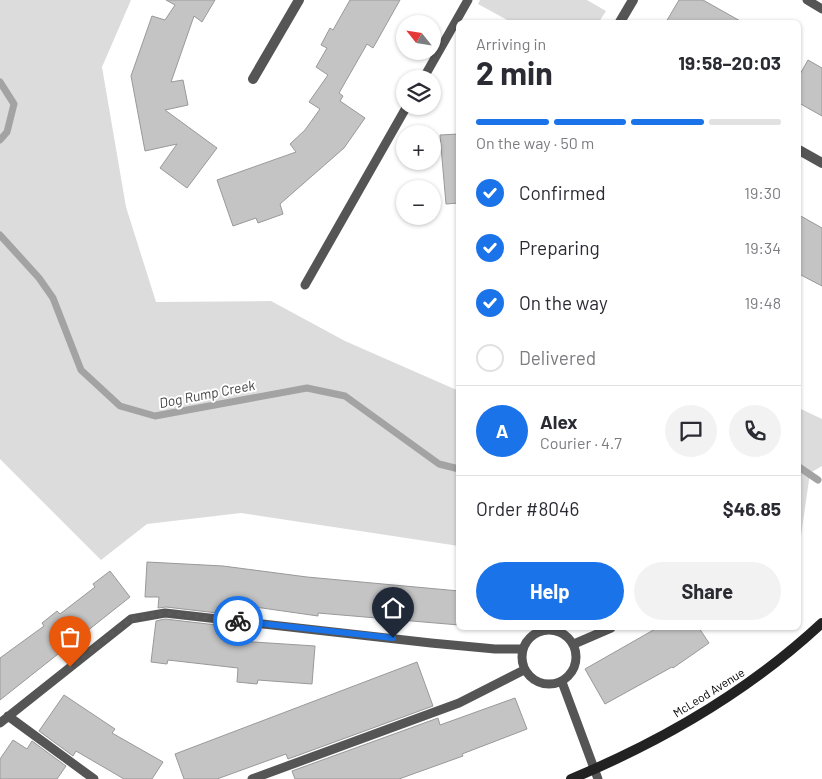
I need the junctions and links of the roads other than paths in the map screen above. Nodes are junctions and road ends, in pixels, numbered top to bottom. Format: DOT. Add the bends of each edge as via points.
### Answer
graph roads {
  1 [pos="299,0"];
  2 [pos="468,0"];
  3 [pos="633,0"];
  4 [pos="807,0"];
  5 [pos="822,8"];
  6 [pos="457,20"];
  7 [pos="621,20"];
  8 [pos="456,21"];
  9 [pos="428,70"];
  10 [pos="253,79"];
  11 [pos="402,115"];
  12 [pos="801,151"];
  13 [pos="822,164"];
  14 [pos="305,285"];
  15 [pos="822,623"];
  16 [pos="606,630"];
  17 [pos="574,644"];
  18 [pos="522,648"];
  19 [pos="524,670"];
  20 [pos="562,682"];
  21 [pos="8,716"];
  22 [pos="0,724"];
  23 [pos="596,774"];
  24 [pos="94,779"];
  25 [pos="252,779"];
  26 [pos="571,779"];
  1 -- 10 [label="street"];
  2 -- 6 [label="lane"];
  3 -- 7 [label="street"];
  4 -- 5 [label="lane"];
  8 -- 9 [label="lane"];
  11 -- 14 [label="lane"];
  12 -- 13 [label="street"];
  15 -- 23 [label="street, McLeod Avenue" via="768,671 693,721"];
  16 -- 17 [label="lane"];
  17 -- 18 [label="lane" via="558,630 536,632"];
  17 -- 20 [label="lane" via="576,666"];
  18 -- 19 [label="lane"];
  18 -- 21 [label="lane" via="431,643 165,613 131,619"];
  19 -- 20 [label="lane" via="541,684"];
  19 -- 25 [label="lane" via="459,703"];
  20 -- 23 [label="lane"];
  21 -- 22 [label="lane"];
  21 -- 24 [label="lane"];
  23 -- 26 [label="street, McLeod Avenue"];
}
